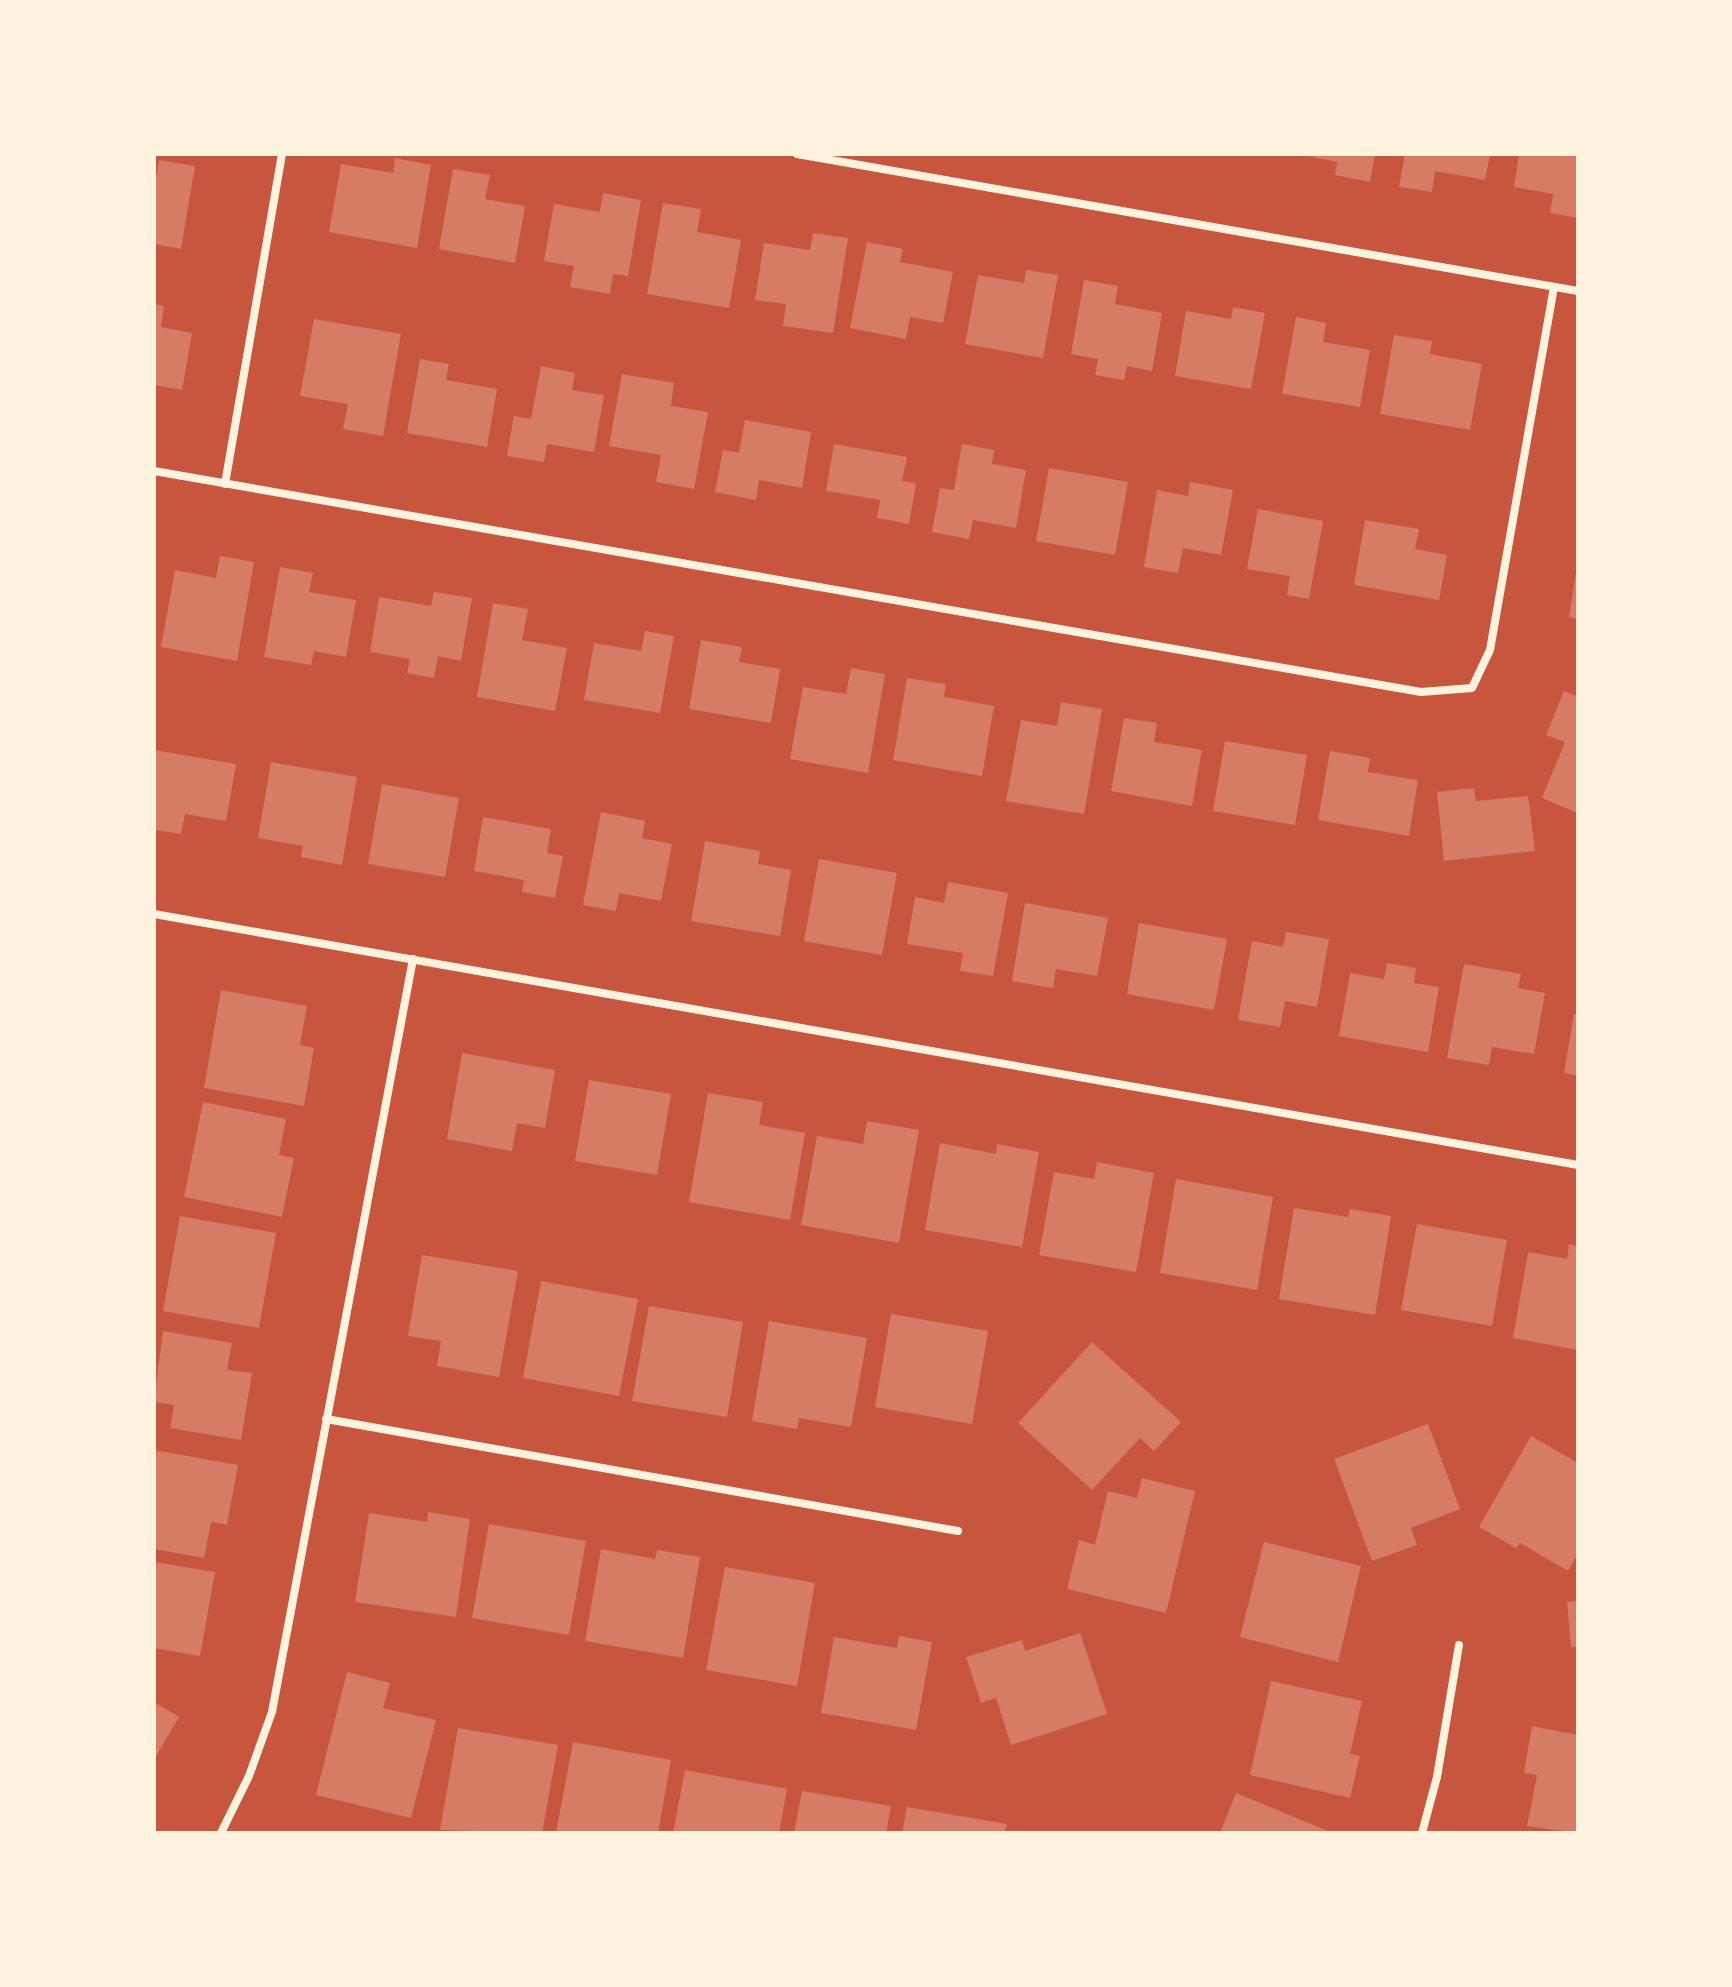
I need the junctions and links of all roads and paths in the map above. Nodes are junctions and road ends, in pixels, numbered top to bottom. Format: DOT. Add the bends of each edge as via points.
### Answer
graph roads {
  1 [pos="282,154"];
  2 [pos="797,154"];
  3 [pos="1554,287"];
  4 [pos="1578,291"];
  5 [pos="154,471"];
  6 [pos="225,484"];
  7 [pos="154,914"];
  8 [pos="413,959"];
  9 [pos="1578,1165"];
  10 [pos="326,1419"];
  11 [pos="958,1531"];
  12 [pos="1459,1645"];
  13 [pos="223,1830"];
  14 [pos="237,1833"];
  15 [pos="1422,1833"];
  1 -- 6 [label="street"];
  2 -- 3 [label="street"];
  3 -- 4 [label="street"];
  3 -- 6 [label="street" via="1490,650 1472,688 1421,692"];
  5 -- 6 [label="street"];
  7 -- 8 [label="street"];
  8 -- 9 [label="street"];
  8 -- 10 [label="street"];
  10 -- 11 [label="street"];
  10 -- 13 [label="street" via="272,1712"];
  12 -- 15 [label="street"];
  13 -- 14 [label="street"];
}
